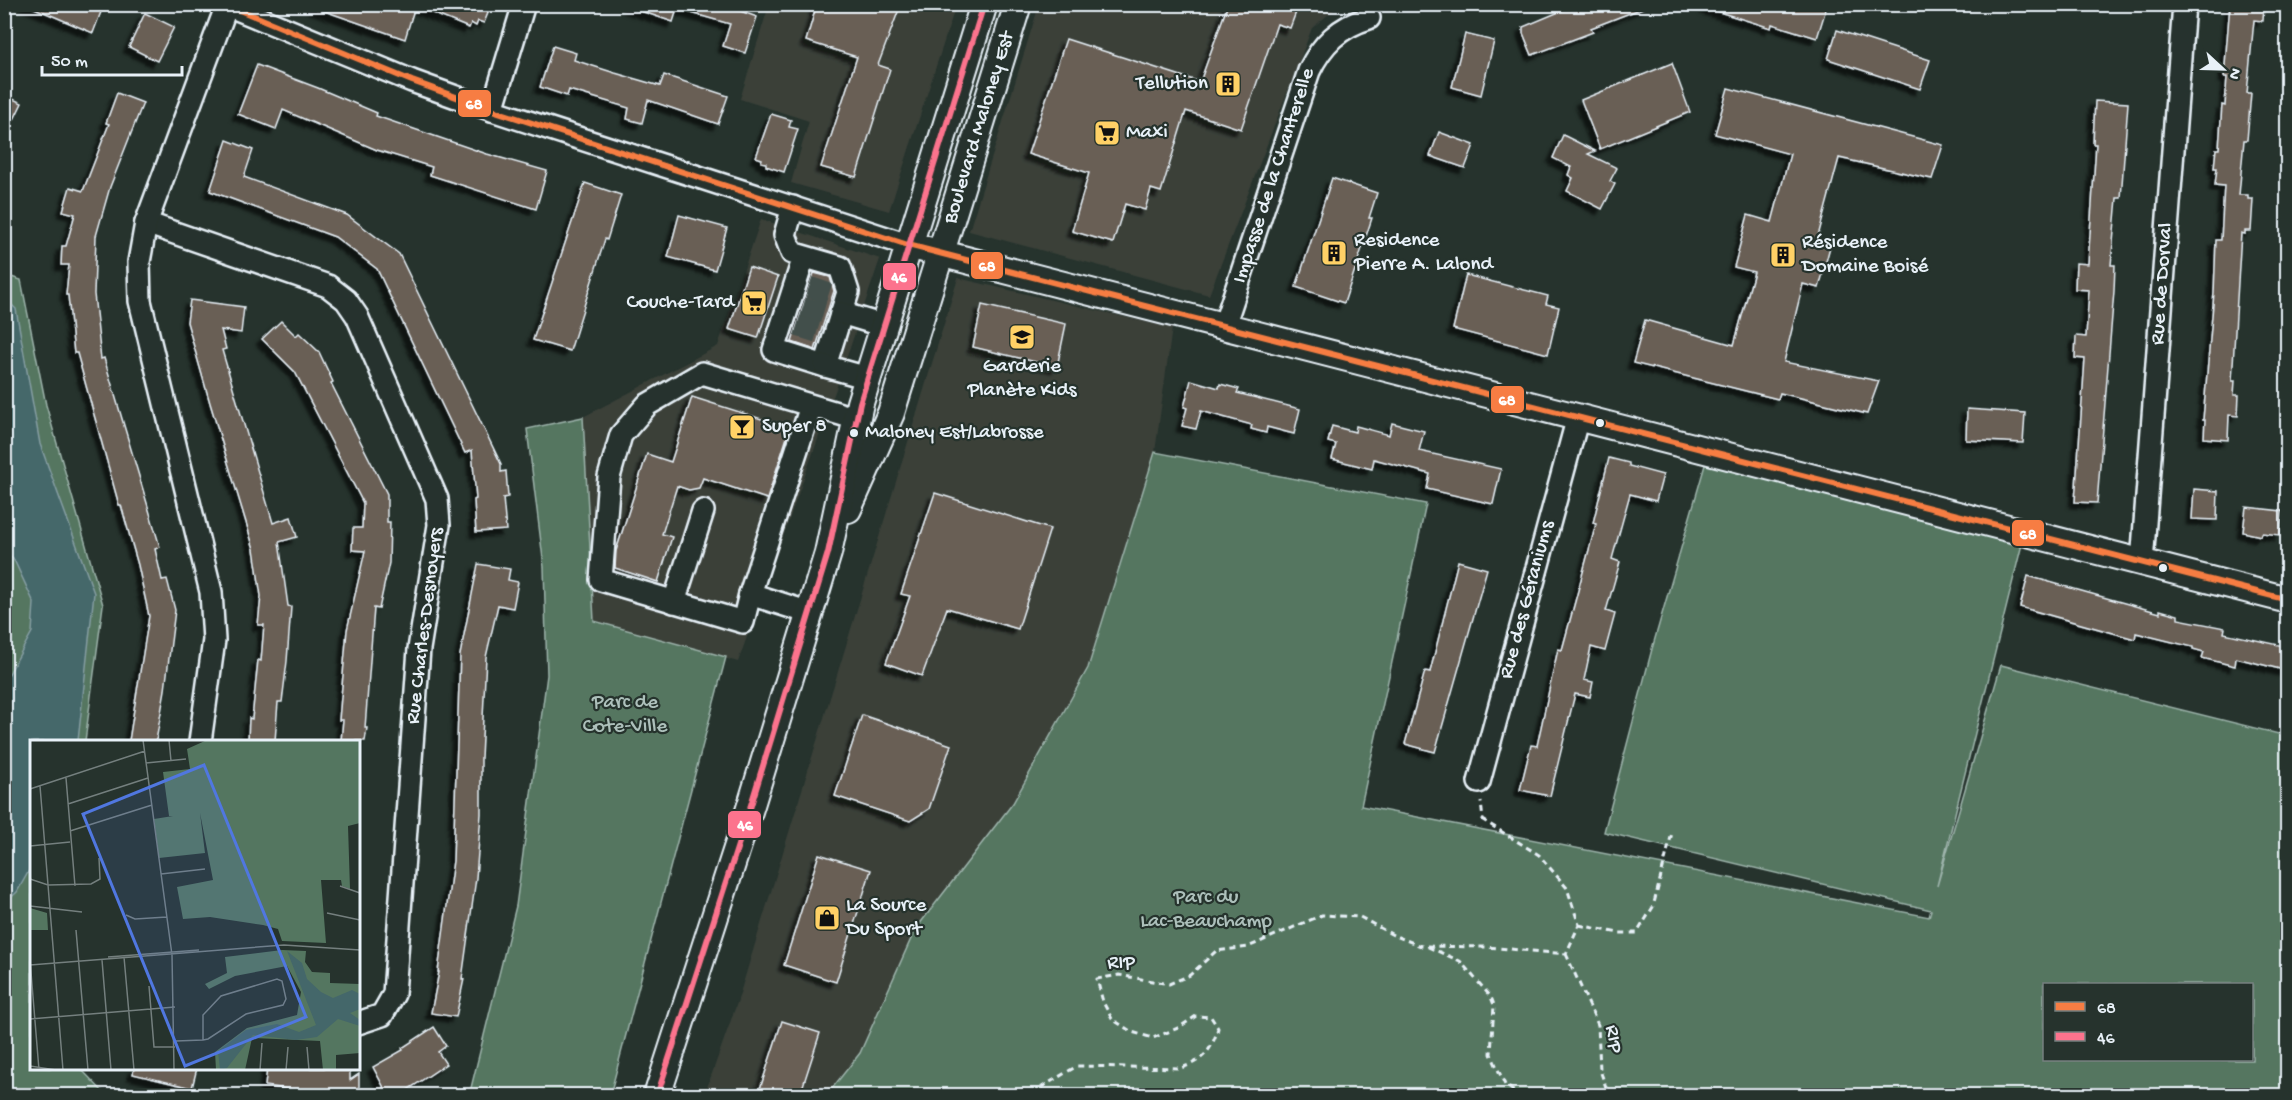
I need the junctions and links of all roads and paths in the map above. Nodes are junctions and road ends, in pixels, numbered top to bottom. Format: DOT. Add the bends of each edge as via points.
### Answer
graph roads {
  1 [pos="524,4"];
  2 [pos="984,4"];
  3 [pos="1018,4"];
  4 [pos="2184,4"];
  5 [pos="226,5"];
  6 [pos="1369,18"];
  7 [pos="492,110"];
  8 [pos="793,207"];
  9 [pos="146,223"];
  10 [pos="908,245"];
  11 [pos="941,253"];
  12 [pos="804,257"];
  13 [pos="834,316"];
  14 [pos="884,326"];
  15 [pos="1224,326"];
  16 [pos="825,366"];
  17 [pos="868,378"];
  18 [pos="812,406"];
  19 [pos="1578,417"];
  20 [pos="857,420"];
  21 [pos="703,511"];
  22 [pos="828,554"];
  23 [pos="2142,563"];
  24 [pos="750,594"];
  25 [pos="2288,600"];
  26 [pos="674,602"];
  27 [pos="810,613"];
  28 [pos="200,740"];
  29 [pos="1479,782"];
  30 [pos="1672,833"];
  31 [pos="1579,926"];
  32 [pos="1427,947"];
  33 [pos="1566,954"];
  34 [pos="360,1022"];
  35 [pos="657,1095"];
  36 [pos="1035,1095"];
  37 [pos="1521,1095"];
  38 [pos="1609,1095"];
  1 -- 7 [label="street"];
  2 -- 10 [label="main road, Boulevard Maloney Est"];
  3 -- 11 [label="main road, Boulevard Maloney Est"];
  4 -- 23 [label="street, Rue de Dorval"];
  5 -- 7 [label="street"];
  5 -- 9 [label="street"];
  6 -- 15 [label="street, Impasse de la Chanterelle" via="1340,30 1318,52 1308,71"];
  7 -- 8 [label="street"];
  8 -- 10 [label="street"];
  8 -- 12 [label="street" via="785,235 792,253"];
  9 -- 28 [label="street" via="139,262 140,301 211,592 214,640"];
  9 -- 34 [label="street, Rue Charles-Desnoyers" via="328,286 346,300 357,316 437,499 440,525 419,649 394,994 382,1015"];
  10 -- 11 [label="main road"];
  10 -- 14 [label="main road, Boulevard Maloney Est"];
  11 -- 15 [label="main road"];
  11 -- 22 [label="main road, Boulevard Maloney Est" via="891,413"];
  12 -- 13 [label="street" via="840,267 848,292"];
  12 -- 16 [label="street" via="796,305 774,350"];
  13 -- 14 [label="street"];
  13 -- 16 [label="street"];
  14 -- 17 [label="main road, Boulevard Maloney Est"];
  15 -- 19 [label="main road"];
  16 -- 17 [label="street"];
  17 -- 20 [label="main road, Boulevard Maloney Est"];
  18 -- 20 [label="street"];
  18 -- 24 [label="street"];
  18 -- 26 [label="street" via="702,373 647,405 621,435 609,477 601,579"];
  19 -- 23 [label="main road"];
  19 -- 29 [label="street, Rue des Géraniums"];
  20 -- 22 [label="main road, Boulevard Maloney Est"];
  21 -- 26 [label="street"];
  22 -- 27 [label="main road, Boulevard Maloney Est"];
  23 -- 25 [label="main road"];
  24 -- 26 [label="street" via="743,622"];
  24 -- 27 [label="street"];
  27 -- 35 [label="main road, Boulevard Maloney Est"];
  29 -- 31 [label="path" via="1483,820 1539,855 1568,888"];
  30 -- 31 [label="path" via="1653,907 1637,933"];
  31 -- 33 [label="path"];
  32 -- 33 [label="path, RIP" via="1487,947"];
  32 -- 36 [label="path, RIP" via="1360,917 1322,915 1248,947 1216,951 1190,975 1169,984 1119,975 1097,979 1112,1019 1132,1032 1154,1038 1196,1016 1211,1017 1218,1028 1214,1042 1197,1063 1181,1068 1077,1066"];
  32 -- 37 [label="path, RIP" via="1460,961 1491,997 1491,1054 1505,1084"];
  33 -- 38 [label="path, RIP" via="1598,1025 1600,1070"];
}
